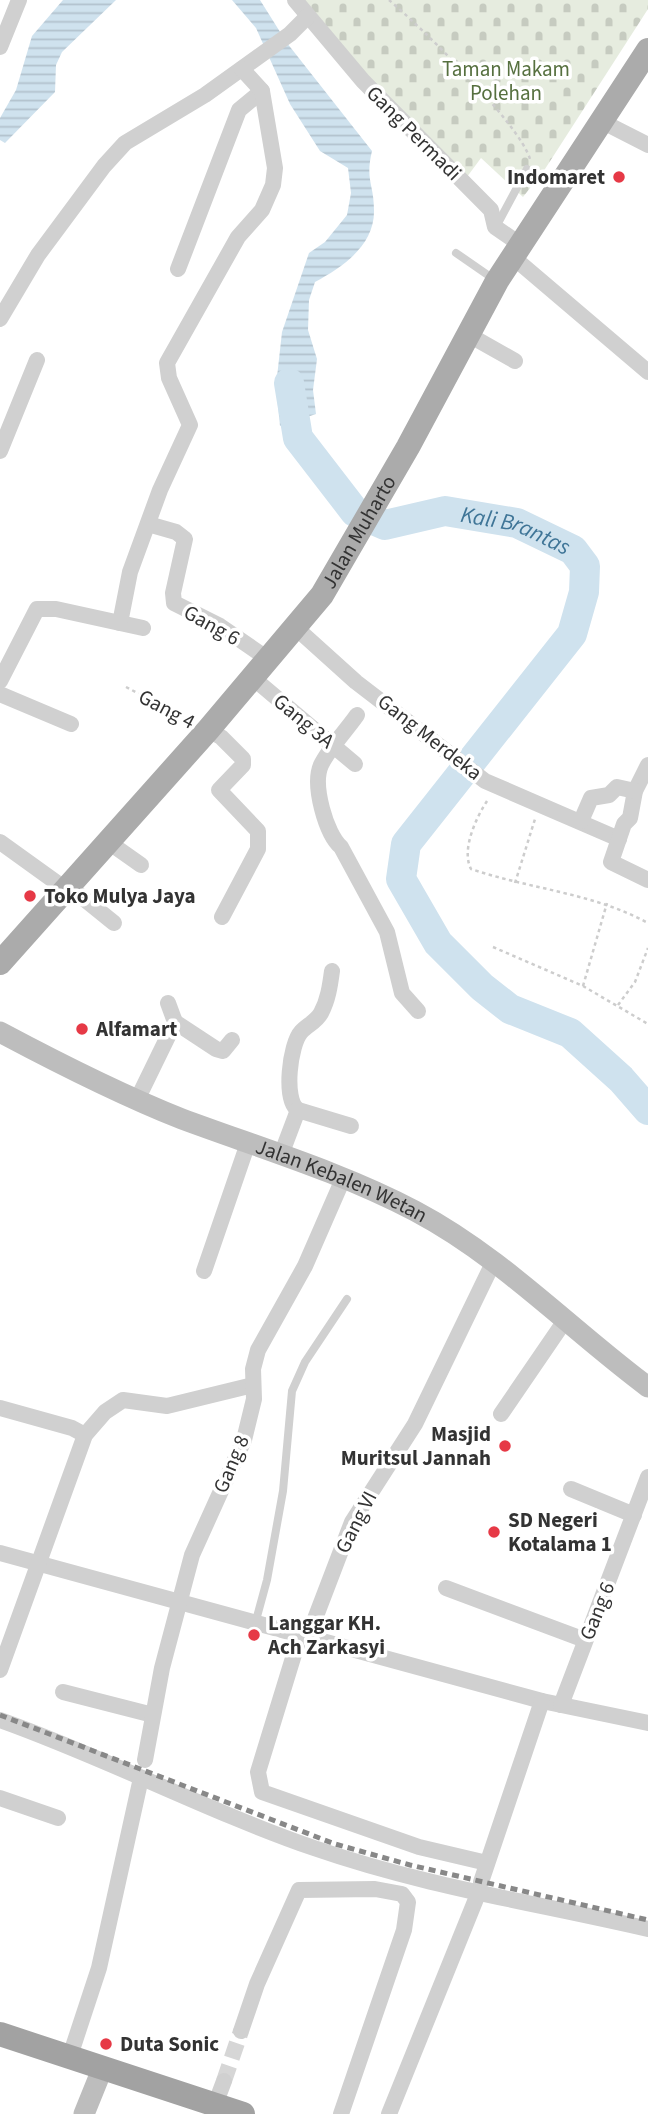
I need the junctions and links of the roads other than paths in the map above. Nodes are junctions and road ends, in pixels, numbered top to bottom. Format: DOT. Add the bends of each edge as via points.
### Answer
graph roads {
  1 [pos="19,0"];
  2 [pos="295,0"];
  3 [pos="308,16"];
  4 [pos="0,47"];
  5 [pos="648,50"];
  6 [pos="242,69"];
  7 [pos="262,91"];
  8 [pos="603,122"];
  9 [pos="648,145"];
  10 [pos="527,169"];
  11 [pos="495,227"];
  12 [pos="517,251"];
  13 [pos="456,253"];
  14 [pos="178,269"];
  15 [pos="498,281"];
  16 [pos="6,290"];
  17 [pos="0,320"];
  18 [pos="469,335"];
  19 [pos="37,360"];
  20 [pos="515,361"];
  21 [pos="648,372"];
  22 [pos="0,451"];
  23 [pos="148,524"];
  24 [pos="120,623"];
  25 [pos="295,627"];
  26 [pos="143,628"];
  27 [pos="260,668"];
  28 [pos="0,681"];
  29 [pos="0,694"];
  30 [pos="357,715"];
  31 [pos="71,724"];
  32 [pos="208,730"];
  33 [pos="335,747"];
  34 [pos="355,764"];
  35 [pos="648,765"];
  36 [pos="635,791"];
  37 [pos="581,821"];
  38 [pos="619,839"];
  39 [pos="107,841"];
  40 [pos="0,842"];
  41 [pos="141,865"];
  42 [pos="648,880"];
  43 [pos="65,887"];
  44 [pos="222,917"];
  45 [pos="114,923"];
  46 [pos="0,963"];
  47 [pos="332,971"];
  48 [pos="168,1003"];
  49 [pos="418,1011"];
  50 [pos="175,1022"];
  51 [pos="0,1032"];
  52 [pos="232,1040"];
  53 [pos="137,1100"];
  54 [pos="298,1110"];
  55 [pos="351,1126"];
  56 [pos="248,1143"];
  57 [pos="281,1155"];
  58 [pos="343,1179"];
  59 [pos="493,1264"];
  60 [pos="204,1271"];
  61 [pos="346,1299"];
  62 [pos="566,1319"];
  63 [pos="253,1385"];
  64 [pos="648,1387"];
  65 [pos="0,1408"];
  66 [pos="500,1413"];
  67 [pos="85,1435"];
  68 [pos="648,1477"];
  69 [pos="571,1489"];
  70 [pos="634,1515"];
  71 [pos="0,1553"];
  72 [pos="37,1564"];
  73 [pos="446,1588"];
  74 [pos="177,1603"];
  75 [pos="255,1624"];
  76 [pos="304,1636"];
  77 [pos="585,1640"];
  78 [pos="0,1670"];
  79 [pos="63,1692"];
  80 [pos="542,1701"];
  81 [pos="561,1705"];
  82 [pos="153,1715"];
  83 [pos="0,1720"];
  84 [pos="647,1720"];
  85 [pos="145,1760"];
  86 [pos="141,1778"];
  87 [pos="0,1798"];
  88 [pos="58,1818"];
  89 [pos="488,1863"];
  90 [pos="480,1888"];
  91 [pos="648,1929"];
  92 [pos="241,2031"];
  93 [pos="0,2034"];
  94 [pos="71,2056"];
  95 [pos="103,2067"];
  96 [pos="224,2081"];
  97 [pos="209,2107"];
  98 [pos="84,2114"];
  99 [pos="243,2114"];
  100 [pos="341,2114"];
  101 [pos="389,2114"];
  1 -- 4 [label="street"];
  2 -- 3 [label="street, Gang Permadi"];
  3 -- 6 [label="street"];
  3 -- 11 [label="street, Gang Permadi" via="363,81 491,210"];
  5 -- 8 [label="main road, Jalan Muharto"];
  6 -- 7 [label="street"];
  6 -- 16 [label="street" via="125,143"];
  7 -- 14 [label="street" via="239,110"];
  7 -- 23 [label="street" via="275,168 273,185 262,211 238,237 169,357 169,378 190,425"];
  8 -- 9 [label="street"];
  8 -- 12 [label="main road, Jalan Muharto"];
  10 -- 11 [label="lane"];
  11 -- 12 [label="street, Gang Permadi"];
  12 -- 15 [label="main road, Jalan Muharto"];
  12 -- 21 [label="street, Gang Permadi"];
  13 -- 15 [label="lane"];
  15 -- 18 [label="main road, Jalan Muharto"];
  16 -- 17 [label="street"];
  18 -- 20 [label="street"];
  18 -- 25 [label="main road, Jalan Muharto" via="345,559"];
  19 -- 22 [label="street"];
  23 -- 24 [label="street" via="124,595"];
  23 -- 27 [label="street, Gang 6" via="176,531 185,539 174,603 219,626"];
  24 -- 26 [label="street"];
  24 -- 28 [label="street" via="37,609"];
  25 -- 27 [label="main road, Jalan Muharto"];
  25 -- 37 [label="street, Gang Merdeka" via="446,754 492,783"];
  27 -- 32 [label="main road, Jalan Muharto"];
  27 -- 33 [label="street, Gang 3A"];
  29 -- 31 [label="street"];
  30 -- 33 [label="street"];
  32 -- 39 [label="main road, Jalan Muharto"];
  32 -- 44 [label="street" via="243,759 243,765 219,790 261,838"];
  33 -- 34 [label="street, Gang 3A"];
  33 -- 49 [label="street" via="319,771 327,829 387,932 402,993"];
  35 -- 36 [label="street"];
  36 -- 37 [label="street" via="617,787 609,795 590,798"];
  36 -- 38 [label="street" via="630,818"];
  37 -- 38 [label="street, Gang Merdeka"];
  38 -- 42 [label="street" via="610,871"];
  39 -- 41 [label="street"];
  39 -- 43 [label="main road, Jalan Muharto"];
  40 -- 43 [label="street"];
  43 -- 45 [label="street"];
  43 -- 46 [label="main road, Jalan Muharto"];
  47 -- 54 [label="street" via="327,1000 295,1046 289,1096"];
  48 -- 50 [label="street"];
  50 -- 52 [label="street" via="216,1049 223,1051"];
  50 -- 53 [label="street"];
  51 -- 53 [label="main road, Jalan Kebalen Wetan"];
  53 -- 56 [label="main road, Jalan Kebalen Wetan"];
  54 -- 55 [label="street"];
  54 -- 57 [label="street"];
  56 -- 57 [label="main road, Jalan Kebalen Wetan"];
  56 -- 60 [label="street"];
  57 -- 58 [label="main road, Jalan Kebalen Wetan"];
  58 -- 59 [label="main road, Jalan Kebalen Wetan" via="415,1211"];
  58 -- 63 [label="street, Gang 8" via="305,1266 262,1340"];
  59 -- 62 [label="main road, Jalan Kebalen Wetan" via="523,1282"];
  59 -- 76 [label="street, Gang VI" via="415,1424 352,1522"];
  61 -- 75 [label="lane" via="292,1391 283,1491"];
  62 -- 64 [label="main road, Jalan Kebalen Wetan"];
  62 -- 66 [label="street"];
  63 -- 67 [label="street" via="167,1406 123,1400 112,1405"];
  63 -- 74 [label="street, Gang 8" via="244,1440 192,1555"];
  65 -- 67 [label="street"];
  67 -- 72 [label="street"];
  68 -- 70 [label="street, Gang 6"];
  69 -- 70 [label="street"];
  70 -- 77 [label="street, Gang 6"];
  71 -- 72 [label="street"];
  72 -- 74 [label="street"];
  72 -- 78 [label="street"];
  73 -- 77 [label="street"];
  74 -- 75 [label="street"];
  74 -- 82 [label="street, Gang 8"];
  75 -- 76 [label="street"];
  76 -- 80 [label="street"];
  76 -- 89 [label="street, Gang VI" via="258,1772 262,1792 419,1847"];
  77 -- 81 [label="street, Gang 6"];
  79 -- 82 [label="street"];
  80 -- 81 [label="street"];
  80 -- 89 [label="street"];
  81 -- 84 [label="street"];
  82 -- 85 [label="street, Gang 8"];
  83 -- 86 [label="street"];
  86 -- 90 [label="street" via="311,1847 400,1875"];
  86 -- 94 [label="street" via="99,1968"];
  87 -- 88 [label="street"];
  89 -- 90 [label="street"];
  90 -- 91 [label="street"];
  90 -- 101 [label="street"];
  92 -- 100 [label="street" via="299,1890 375,1889 402,1894 408,1902 404,1930"];
  93 -- 94 [label="highway"];
  94 -- 95 [label="highway"];
  95 -- 97 [label="highway"];
  95 -- 98 [label="main road"];
  96 -- 97 [label="street"];
  97 -- 99 [label="highway"];
}
